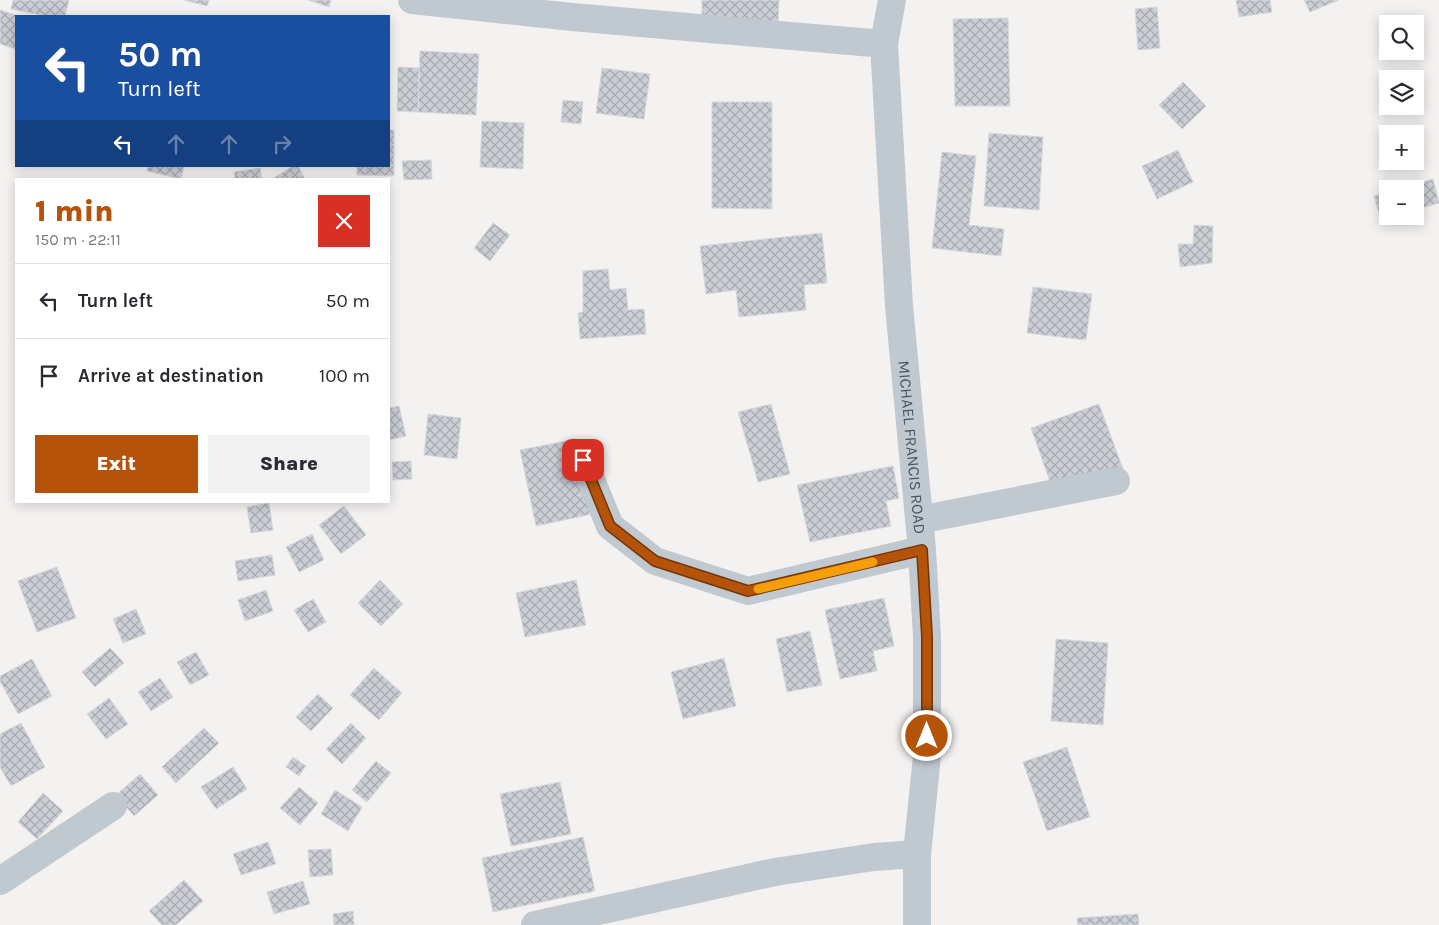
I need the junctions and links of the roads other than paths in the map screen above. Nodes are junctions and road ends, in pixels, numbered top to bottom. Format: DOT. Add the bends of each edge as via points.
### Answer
graph roads {
  1 [pos="412,0"];
  2 [pos="892,0"];
  3 [pos="573,9"];
  4 [pos="884,44"];
  5 [pos="583,460"];
  6 [pos="1116,481"];
  7 [pos="919,520"];
  8 [pos="922,550"];
  9 [pos="113,806"];
  10 [pos="917,854"];
  11 [pos="0,881"];
  12 [pos="535,925"];
  13 [pos="917,925"];
  1 -- 3 [label="street"];
  2 -- 4 [label="street, MICHAEL FRANCIS ROAD"];
  3 -- 4 [label="street"];
  4 -- 7 [label="street, MICHAEL FRANCIS ROAD" via="899,306"];
  5 -- 8 [label="street" via="610,526 655,561 748,591"];
  6 -- 7 [label="street"];
  7 -- 8 [label="street, MICHAEL FRANCIS ROAD"];
  8 -- 10 [label="street, MICHAEL FRANCIS ROAD" via="927,637 927,756"];
  9 -- 11 [label="street"];
  10 -- 12 [label="street" via="775,872"];
  10 -- 13 [label="street, MICHAEL FRANCIS ROAD"];
}
